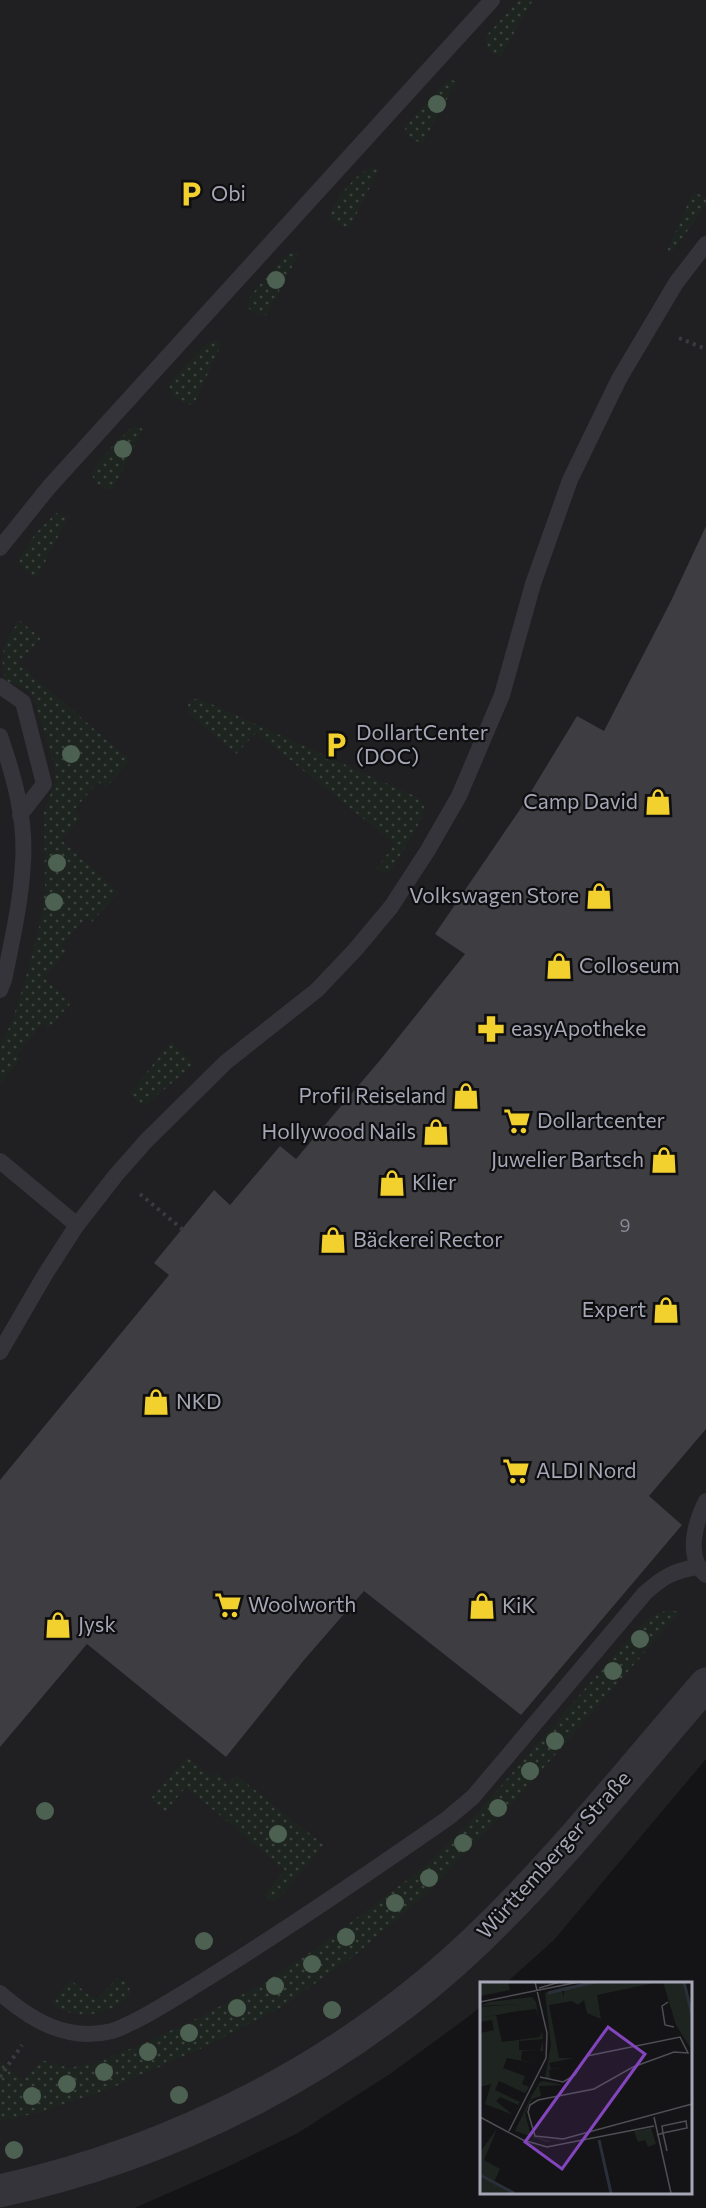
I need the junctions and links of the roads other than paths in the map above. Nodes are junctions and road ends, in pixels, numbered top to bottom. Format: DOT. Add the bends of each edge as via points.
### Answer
graph roads {
  1 [pos="492,0"];
  2 [pos="706,244"];
  3 [pos="0,548"];
  4 [pos="0,686"];
  5 [pos="0,736"];
  6 [pos="20,815"];
  7 [pos="0,990"];
  8 [pos="0,1161"];
  9 [pos="76,1225"];
  10 [pos="0,1352"];
  11 [pos="706,1501"];
  12 [pos="701,1571"];
  13 [pos="706,1684"];
  14 [pos="0,1993"];
  15 [pos="0,2191"];
  1 -- 3 [label="lane" via="49,487"];
  2 -- 9 [label="lane" via="676,283 619,379 570,480 533,584 502,695 463,787 428,850 391,907 355,950 317,990 226,1062 147,1141"];
  4 -- 6 [label="lane" via="23,702 44,784"];
  5 -- 6 [label="lane" via="17,790"];
  6 -- 7 [label="lane" via="23,861 18,910"];
  8 -- 9 [label="lane"];
  9 -- 10 [label="lane"];
  11 -- 12 [label="lane" via="697,1518 693,1548"];
  12 -- 14 [label="lane" via="679,1570 663,1577 645,1593 473,1797 448,1818 278,1935 150,2013 113,2031 68,2031 38,2022"];
  13 -- 15 [label="street, Württemberger Straße" via="525,1893 475,1942 377,2022 325,2058 207,2122 92,2167"];
}
